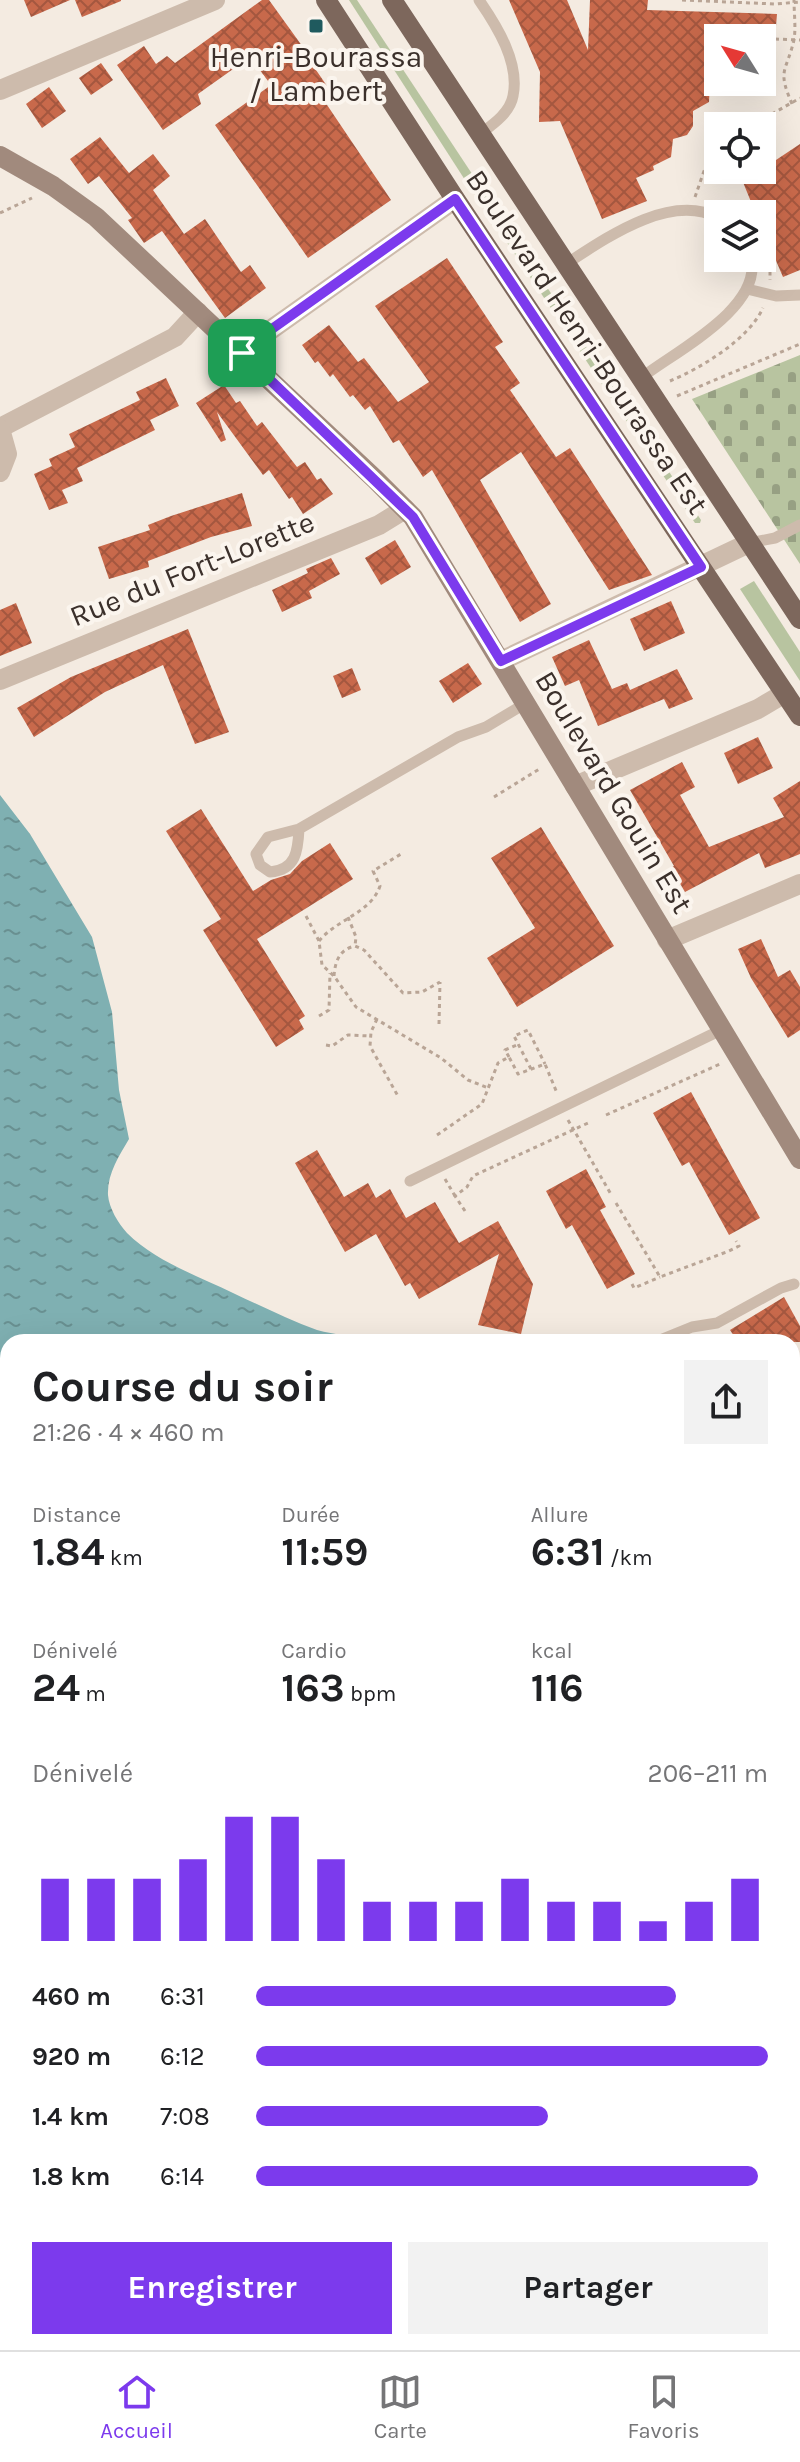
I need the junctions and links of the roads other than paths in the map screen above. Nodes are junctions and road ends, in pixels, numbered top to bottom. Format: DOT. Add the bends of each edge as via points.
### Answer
graph roads {
  1 [pos="215,0"];
  2 [pos="326,0"];
  3 [pos="392,0"];
  4 [pos="479,0"];
  5 [pos="0,90"];
  6 [pos="480,134"];
  7 [pos="0,156"];
  8 [pos="455,199"];
  9 [pos="704,213"];
  10 [pos="566,264"];
  11 [pos="752,272"];
  12 [pos="747,289"];
  13 [pos="800,295"];
  14 [pos="198,312"];
  15 [pos="242,353"];
  16 [pos="641,378"];
  17 [pos="0,428"];
  18 [pos="0,472"];
  19 [pos="405,509"];
  20 [pos="800,525"];
  21 [pos="749,543"];
  22 [pos="701,567"];
  23 [pos="800,619"];
  24 [pos="501,661"];
  25 [pos="0,680"];
  26 [pos="785,693"];
  27 [pos="526,703"];
  28 [pos="800,716"];
  29 [pos="575,786"];
  30 [pos="299,829"];
  31 [pos="800,884"];
  32 [pos="667,940"];
  33 [pos="721,1030"];
  34 [pos="800,1159"];
  35 [pos="410,1181"];
  36 [pos="798,1286"];
  37 [pos="675,1334"];
  1 -- 5 [label="street"];
  2 -- 8 [label="main road, Boulevard Henri-Bourassa Est"];
  3 -- 6 [label="main road, Boulevard Henri-Bourassa Est"];
  4 -- 6 [label="lane" via="506,47 513,83 510,104"];
  6 -- 10 [label="main road, Boulevard Henri-Bourassa Est"];
  7 -- 14 [label="street, Boulevard Gouin Est" via="82,206"];
  8 -- 15 [label="street"];
  8 -- 22 [label="main road, Boulevard Henri-Bourassa Est"];
  9 -- 10 [label="lane" via="692,208 651,217"];
  10 -- 16 [label="main road, Boulevard Henri-Bourassa Est"];
  11 -- 12 [label="lane"];
  12 -- 13 [label="lane"];
  12 -- 16 [label="lane" via="724,317"];
  14 -- 15 [label="street, Boulevard Gouin Est"];
  14 -- 17 [label="street" via="175,337"];
  15 -- 19 [label="street, Boulevard Gouin Est"];
  16 -- 21 [label="main road, Boulevard Henri-Bourassa Est"];
  17 -- 18 [label="street" via="7,454"];
  19 -- 24 [label="street, Boulevard Gouin Est"];
  19 -- 25 [label="street, Rue du Fort-Lorette" via="379,525"];
  20 -- 21 [label="lane"];
  21 -- 22 [label="street"];
  21 -- 23 [label="main road, Boulevard Henri-Bourassa Est"];
  22 -- 24 [label="street"];
  22 -- 26 [label="main road, Boulevard Henri-Bourassa Est"];
  24 -- 27 [label="street, Boulevard Gouin Est"];
  26 -- 28 [label="main road, Boulevard Henri-Bourassa Est"];
  26 -- 29 [label="street"];
  27 -- 29 [label="street, Boulevard Gouin Est"];
  27 -- 30 [label="lane"];
  29 -- 32 [label="street, Boulevard Gouin Est"];
  31 -- 32 [label="street"];
  32 -- 33 [label="street, Boulevard Gouin Est"];
  33 -- 34 [label="street, Boulevard Gouin Est"];
  33 -- 35 [label="lane"];
  36 -- 37 [label="lane" via="781,1288 717,1323"];
}
